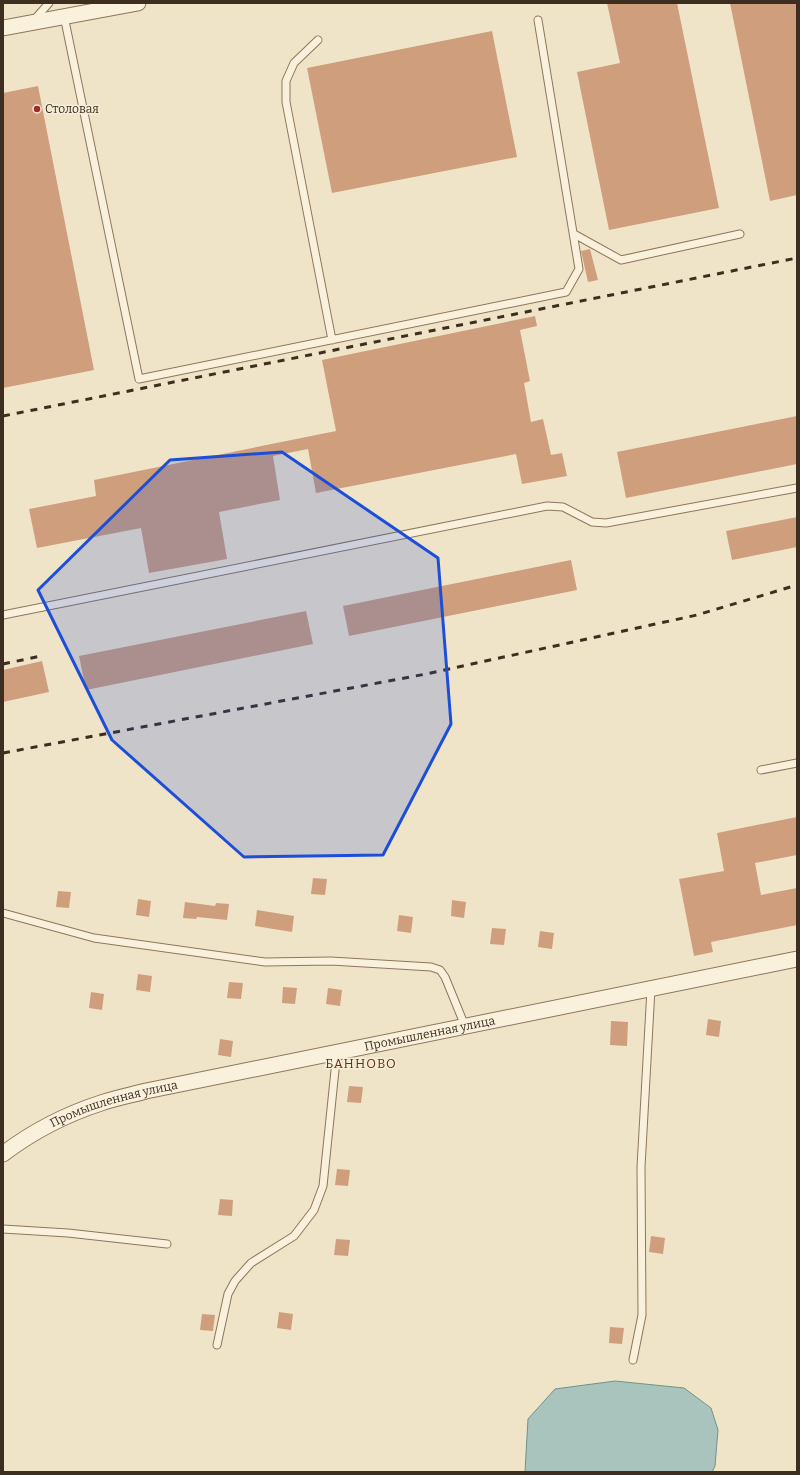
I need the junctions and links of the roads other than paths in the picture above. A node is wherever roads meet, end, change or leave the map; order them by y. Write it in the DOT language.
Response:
graph roads {
  1 [pos="49,3"];
  2 [pos="138,3"];
  3 [pos="64,16"];
  4 [pos="538,20"];
  5 [pos="32,22"];
  6 [pos="3,28"];
  7 [pos="318,40"];
  8 [pos="574,234"];
  9 [pos="740,234"];
  10 [pos="332,340"];
  11 [pos="797,488"];
  12 [pos="3,614"];
  13 [pos="797,763"];
  14 [pos="761,770"];
  15 [pos="3,913"];
  16 [pos="797,959"];
  17 [pos="650,989"];
  18 [pos="465,1026"];
  19 [pos="337,1051"];
  20 [pos="3,1154"];
  21 [pos="3,1229"];
  22 [pos="167,1244"];
  23 [pos="217,1345"];
  24 [pos="633,1360"];
  1 -- 5 [label="lane"];
  2 -- 3 [label="street"];
  3 -- 5 [label="street"];
  3 -- 10 [label="lane"];
  4 -- 8 [label="lane"];
  5 -- 6 [label="street"];
  7 -- 10 [label="lane"];
  8 -- 9 [label="lane"];
  8 -- 10 [label="lane"];
  11 -- 12 [label="lane"];
  13 -- 14 [label="lane"];
  15 -- 18 [label="lane"];
  16 -- 17 [label="street, Промышленная улица"];
  17 -- 18 [label="street, Промышленная улица"];
  17 -- 24 [label="lane"];
  18 -- 19 [label="street, Промышленная улица"];
  19 -- 20 [label="street, Промышленная улица"];
  19 -- 23 [label="lane"];
  21 -- 22 [label="lane"];
}
